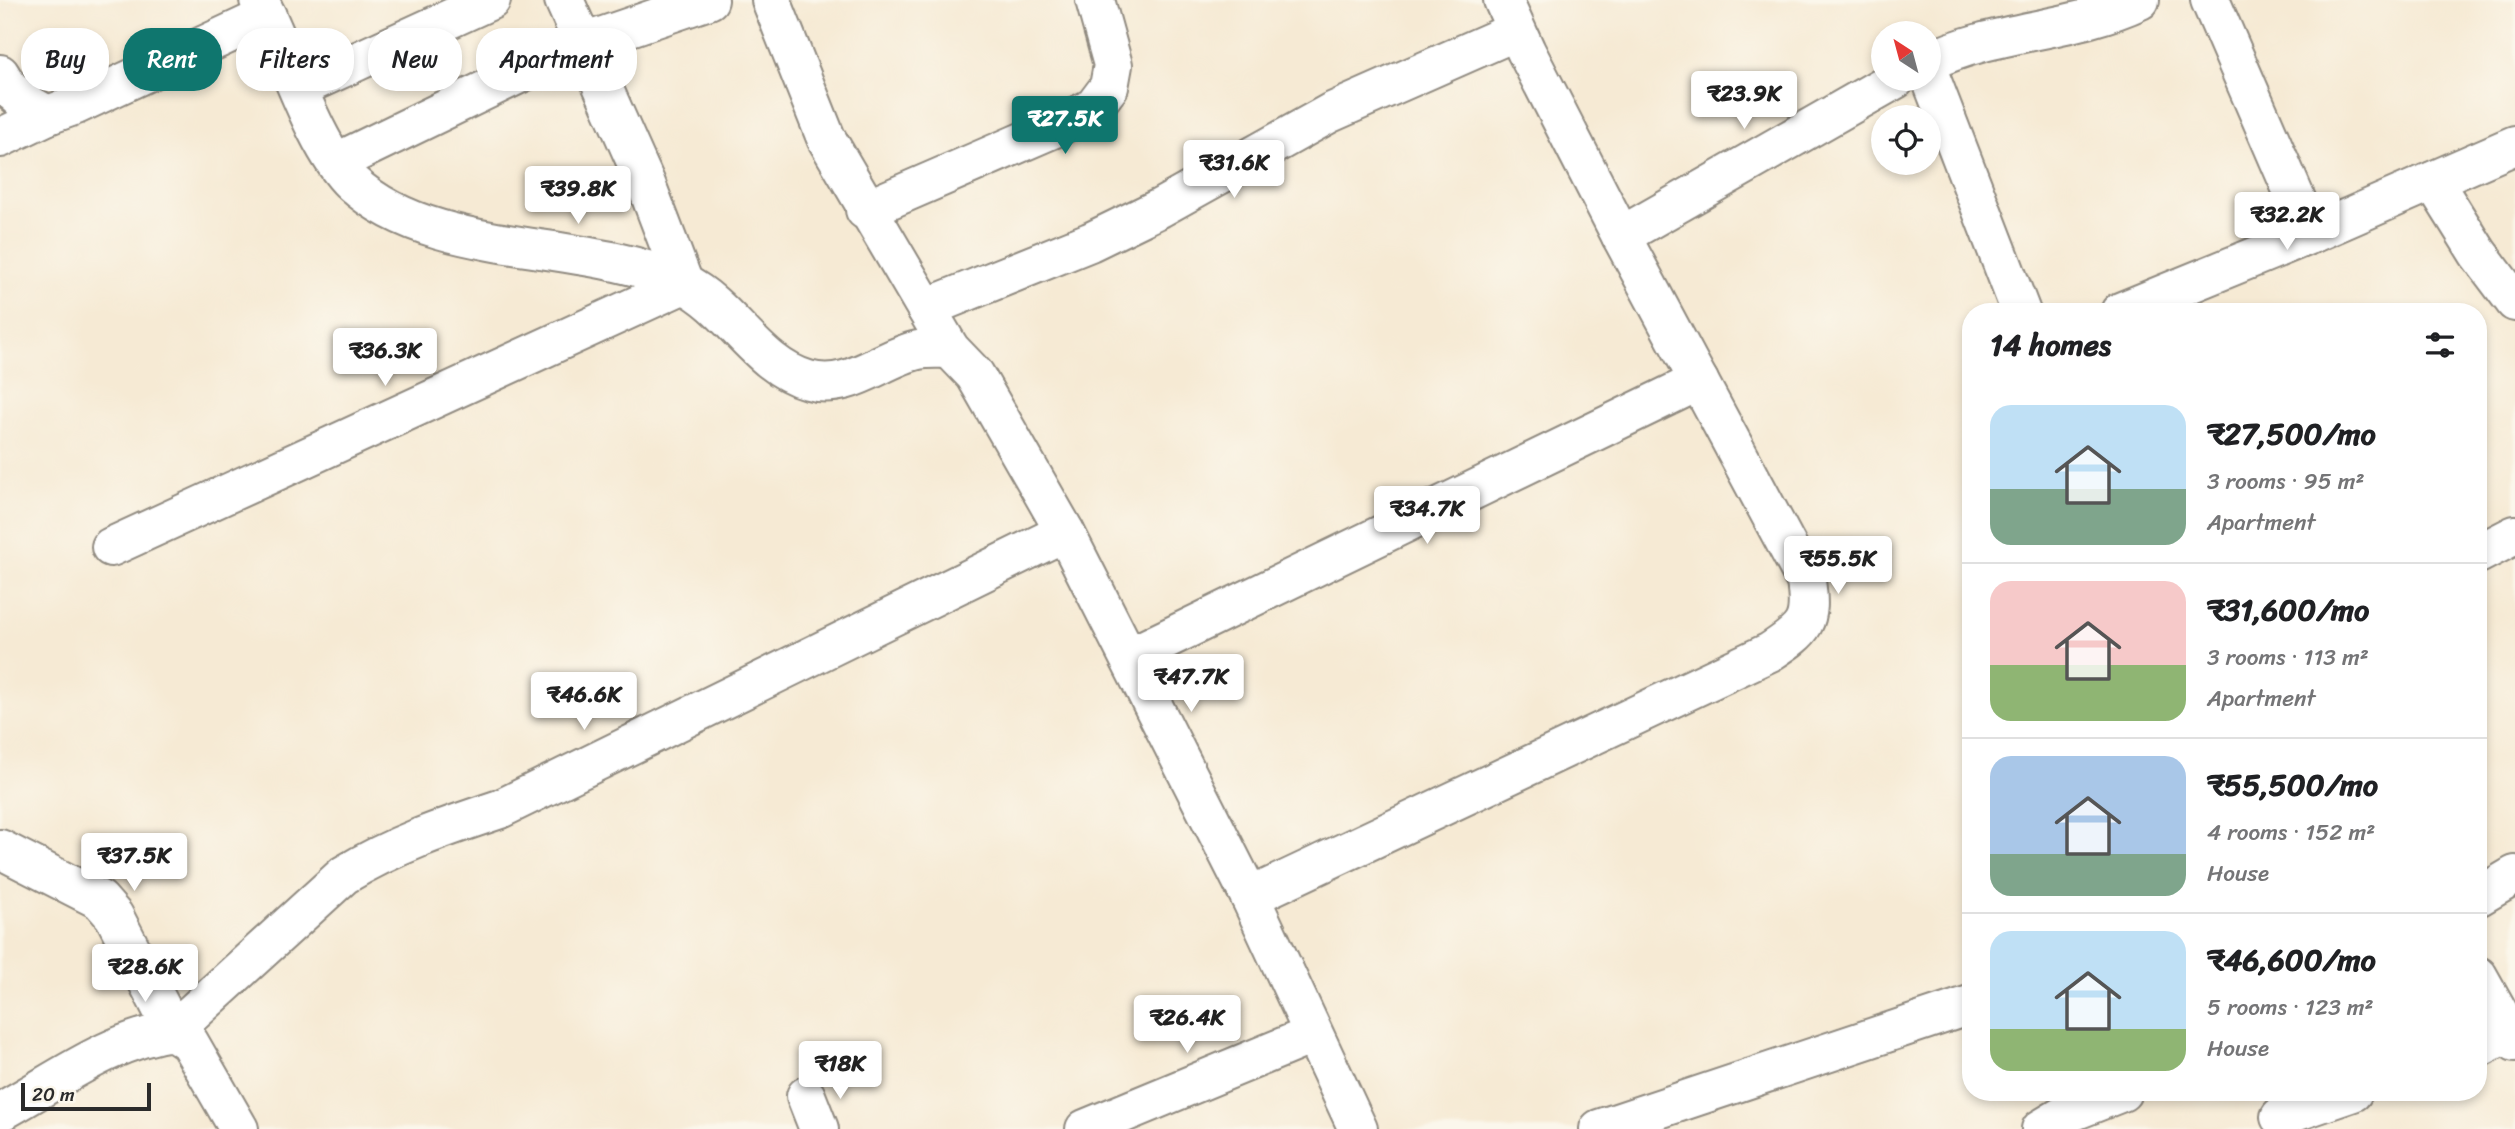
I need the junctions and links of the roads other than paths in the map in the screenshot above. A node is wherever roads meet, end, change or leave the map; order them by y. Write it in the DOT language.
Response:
graph roads {
  1 [pos="491,0"];
  2 [pos="564,0"];
  3 [pos="709,0"];
  4 [pos="773,0"];
  5 [pos="1095,0"];
  6 [pos="2140,0"];
  7 [pos="2210,0"];
  8 [pos="263,8"];
  9 [pos="1510,15"];
  10 [pos="272,28"];
  11 [pos="576,28"];
  12 [pos="627,28"];
  13 [pos="1941,56"];
  14 [pos="354,63"];
  15 [pos="0,74"];
  16 [pos="300,91"];
  17 [pos="484,91"];
  18 [pos="604,91"];
  19 [pos="1875,91"];
  20 [pos="1936,91"];
  21 [pos="48,115"];
  22 [pos="0,138"];
  23 [pos="2515,145"];
  24 [pos="337,162"];
  25 [pos="2433,181"];
  26 [pos="866,210"];
  27 [pos="2311,234"];
  28 [pos="1621,236"];
  29 [pos="684,284"];
  30 [pos="2515,302"];
  31 [pos="2018,303"];
  32 [pos="2142,303"];
  33 [pos="926,308"];
  34 [pos="950,349"];
  35 [pos="1699,381"];
  36 [pos="1065,532"];
  37 [pos="2515,535"];
  38 [pos="111,547"];
  39 [pos="2487,549"];
  40 [pos="1129,657"];
  41 [pos="0,849"];
  42 [pos="2515,875"];
  43 [pos="2487,892"];
  44 [pos="1250,897"];
  45 [pos="2487,997"];
  46 [pos="1962,1008"];
  47 [pos="173,1031"];
  48 [pos="1312,1035"];
  49 [pos="2504,1038"];
  50 [pos="2099,1101"];
  51 [pos="2320,1101"];
  52 [pos="0,1112"];
  53 [pos="2279,1112"];
  54 [pos="239,1129"];
  55 [pos="1085,1129"];
  56 [pos="1358,1129"];
  57 [pos="1600,1129"];
  58 [pos="2041,1129"];
  1 -- 14 [label="street"];
  2 -- 11 [label="street"];
  3 -- 12 [label="street"];
  4 -- 26 [label="street"];
  5 -- 26 [label="street"];
  6 -- 13 [label="street"];
  7 -- 27 [label="street"];
  8 -- 10 [label="street"];
  8 -- 21 [label="street"];
  9 -- 28 [label="street"];
  9 -- 33 [label="street"];
  15 -- 21 [label="street"];
  16 -- 24 [label="street"];
  17 -- 24 [label="street"];
  18 -- 29 [label="street"];
  19 -- 28 [label="street"];
  20 -- 31 [label="street"];
  21 -- 22 [label="street"];
  23 -- 25 [label="street"];
  24 -- 29 [label="street"];
  25 -- 27 [label="street"];
  25 -- 30 [label="street"];
  26 -- 33 [label="street"];
  27 -- 32 [label="street"];
  28 -- 35 [label="street"];
  29 -- 34 [label="street"];
  29 -- 38 [label="street"];
  33 -- 34 [label="street"];
  34 -- 36 [label="street"];
  35 -- 40 [label="street"];
  35 -- 44 [label="street"];
  36 -- 40 [label="street"];
  36 -- 47 [label="street"];
  37 -- 39 [label="street"];
  40 -- 44 [label="street"];
  41 -- 47 [label="street"];
  42 -- 43 [label="street"];
  44 -- 48 [label="street"];
  45 -- 49 [label="street"];
  46 -- 57 [label="street"];
  47 -- 52 [label="street"];
  47 -- 54 [label="street"];
  48 -- 55 [label="street"];
  48 -- 56 [label="street"];
  50 -- 58 [label="street"];
  51 -- 53 [label="street"];
}
